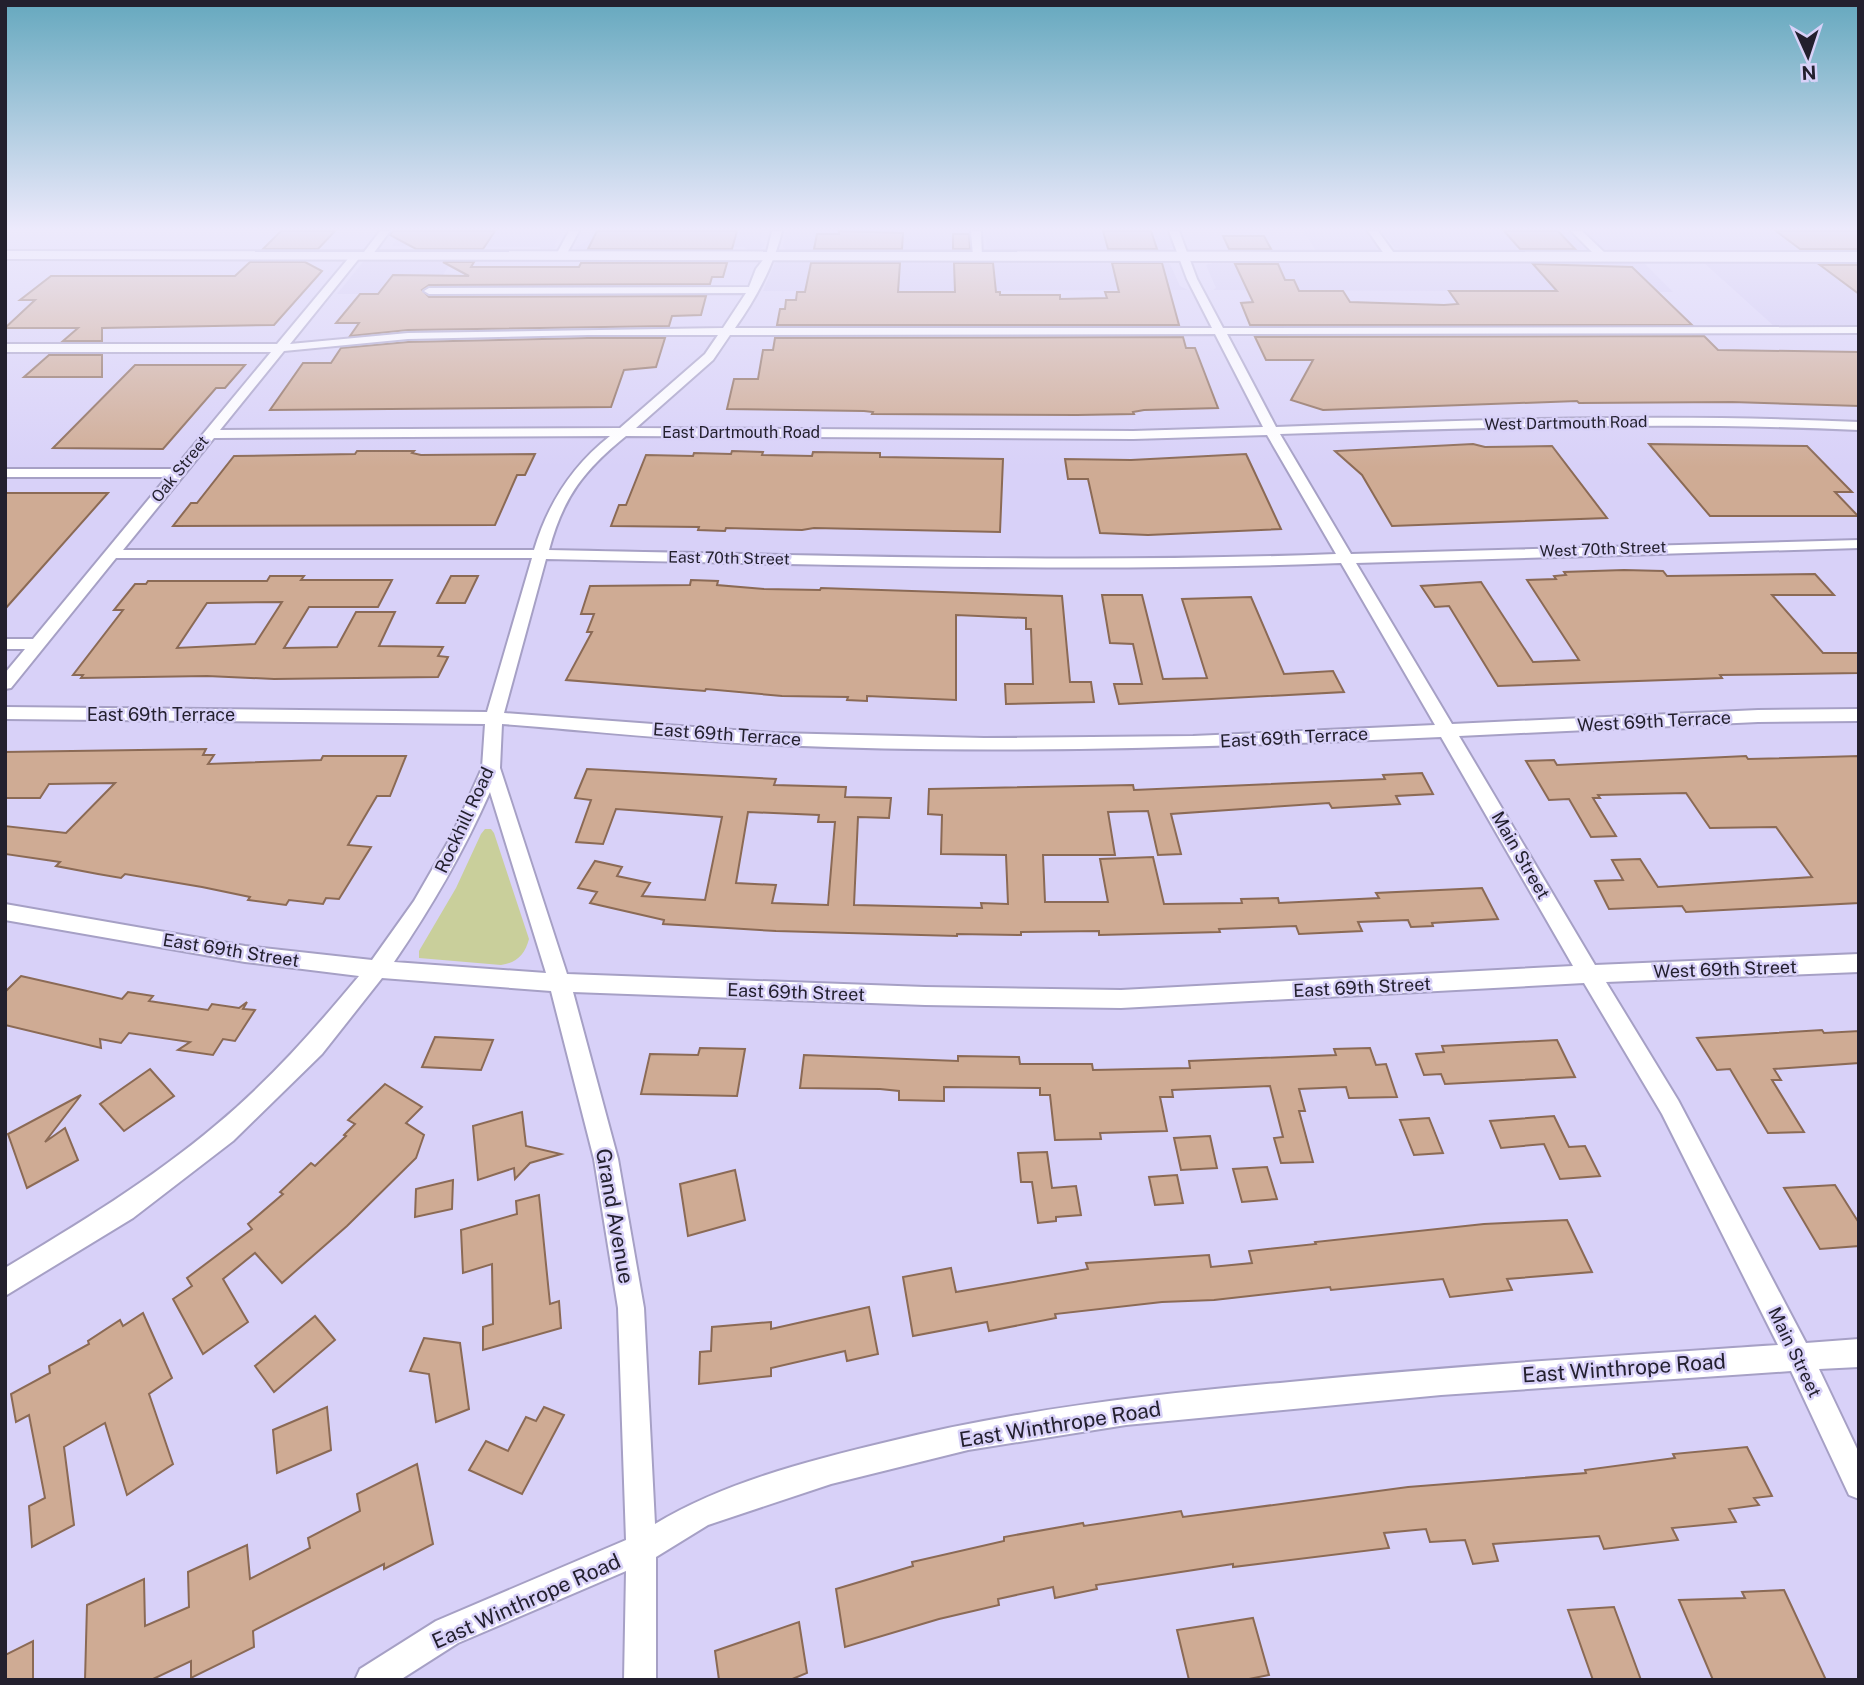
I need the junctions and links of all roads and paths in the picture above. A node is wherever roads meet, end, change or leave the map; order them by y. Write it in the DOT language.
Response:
graph roads {
  1 [pos="314,310"];
  2 [pos="744,310"];
  3 [pos="1208,310"];
  4 [pos="1859,330"];
  5 [pos="1218,332"];
  6 [pos="727,333"];
  7 [pos="5,348"];
  8 [pos="281,348"];
  9 [pos="1859,426"];
  10 [pos="625,432"];
  11 [pos="1273,433"];
  12 [pos="208,434"];
  13 [pos="5,473"];
  14 [pos="177,473"];
  15 [pos="1859,544"];
  16 [pos="110,554"];
  17 [pos="540,554"];
  18 [pos="1347,558"];
  19 [pos="5,644"];
  20 [pos="38,644"];
  21 [pos="5,684"];
  22 [pos="5,713"];
  23 [pos="1859,715"];
  24 [pos="494,718"];
  25 [pos="1449,730"];
  26 [pos="491,768"];
  27 [pos="5,912"];
  28 [pos="1859,963"];
  29 [pos="377,969"];
  30 [pos="1591,974"];
  31 [pos="561,984"];
  32 [pos="5,1283"];
  33 [pos="1859,1353"];
  34 [pos="1798,1356"];
  35 [pos="1859,1485"];
  36 [pos="641,1549"];
  37 [pos="372,1680"];
  38 [pos="640,1680"];
  1 -- 8 [label="street, Oak Street"];
  2 -- 6 [label="street, Rockhill Road"];
  3 -- 5 [label="street, Main Street"];
  4 -- 5 [label="street"];
  5 -- 6 [label="street"];
  5 -- 11 [label="street, Main Street"];
  6 -- 8 [label="street"];
  6 -- 10 [label="street, Rockhill Road"];
  7 -- 8 [label="street"];
  8 -- 12 [label="street, Oak Street"];
  9 -- 11 [label="street, West Dartmouth Road"];
  10 -- 11 [label="street, East Dartmouth Road"];
  10 -- 12 [label="street, East Dartmouth Road"];
  10 -- 17 [label="street, Rockhill Road"];
  11 -- 18 [label="street, Main Street"];
  12 -- 14 [label="street, Oak Street"];
  13 -- 14 [label="street"];
  14 -- 16 [label="street, Oak Street"];
  15 -- 18 [label="street, West 70th Street"];
  16 -- 17 [label="street, East 70th Street"];
  16 -- 20 [label="street, Oak Street"];
  17 -- 18 [label="street, East 70th Street"];
  17 -- 24 [label="street, Rockhill Road"];
  18 -- 25 [label="street, Main Street"];
  19 -- 20 [label="street"];
  20 -- 21 [label="street, Oak Street"];
  22 -- 24 [label="street, East 69th Terrace"];
  23 -- 25 [label="street, West 69th Terrace"];
  24 -- 25 [label="street, East 69th Terrace"];
  24 -- 26 [label="street, Rockhill Road"];
  25 -- 30 [label="street, Main Street"];
  26 -- 29 [label="street, Rockhill Road"];
  26 -- 31 [label="street, Grand Avenue"];
  27 -- 29 [label="street, East 69th Street"];
  28 -- 30 [label="street, West 69th Street"];
  29 -- 31 [label="street, East 69th Street"];
  29 -- 32 [label="street, Rockhill Road"];
  30 -- 31 [label="street, East 69th Street"];
  30 -- 34 [label="street, Main Street"];
  31 -- 36 [label="street, Grand Avenue"];
  33 -- 34 [label="street, East Winthrope Road"];
  34 -- 35 [label="street, Main Street"];
  34 -- 36 [label="street, East Winthrope Road"];
  36 -- 37 [label="street, East Winthrope Road"];
  36 -- 38 [label="street, Grand Avenue"];
}
